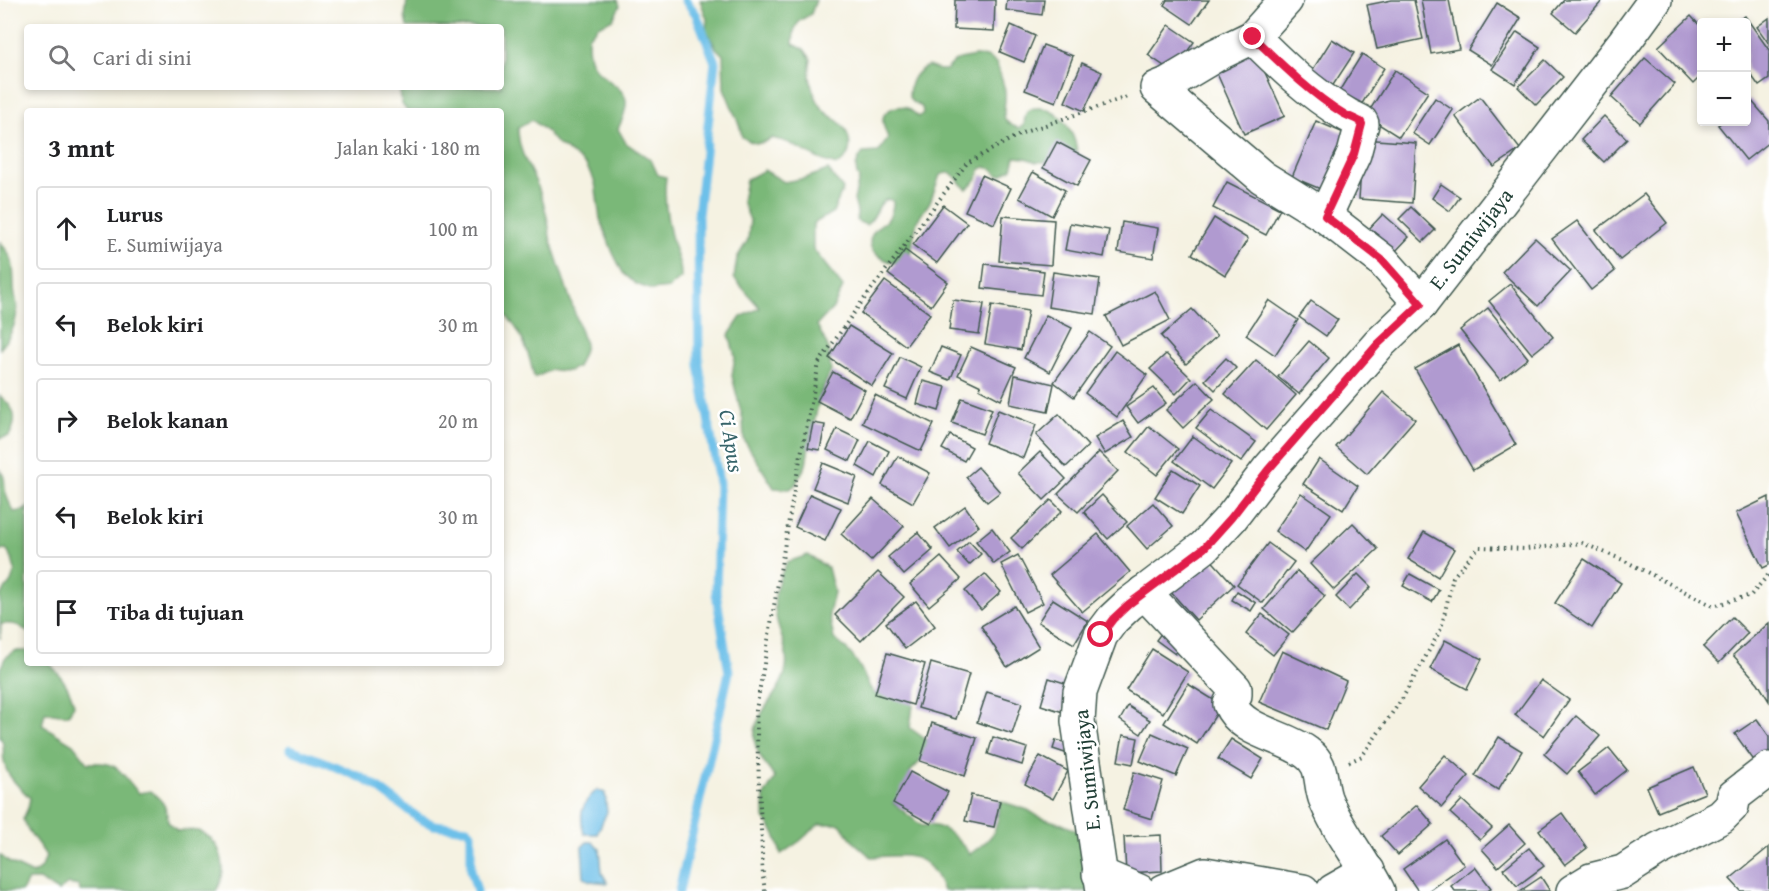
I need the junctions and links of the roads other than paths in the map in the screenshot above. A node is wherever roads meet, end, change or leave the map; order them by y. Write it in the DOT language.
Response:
graph roads {
  1 [pos="1286,0"];
  2 [pos="1655,0"];
  3 [pos="1253,37"];
  4 [pos="1325,216"];
  5 [pos="1421,304"];
  6 [pos="1144,592"];
  7 [pos="1769,769"];
  8 [pos="1373,881"];
  9 [pos="1101,882"];
  10 [pos="1139,891"];
  11 [pos="1164,891"];
  12 [pos="1303,891"];
  13 [pos="1333,891"];
  14 [pos="1573,891"];
  1 -- 3 [label="street"];
  2 -- 5 [label="street, E. Sumiwijaya"];
  3 -- 4 [label="street"];
  3 -- 4 [label="street"];
  4 -- 5 [label="street"];
  5 -- 6 [label="street, E. Sumiwijaya"];
  6 -- 8 [label="street"];
  6 -- 9 [label="street, E. Sumiwijaya"];
  7 -- 14 [label="street"];
  8 -- 13 [label="street"];
  9 -- 10 [label="street"];
  11 -- 12 [label="street"];
}
